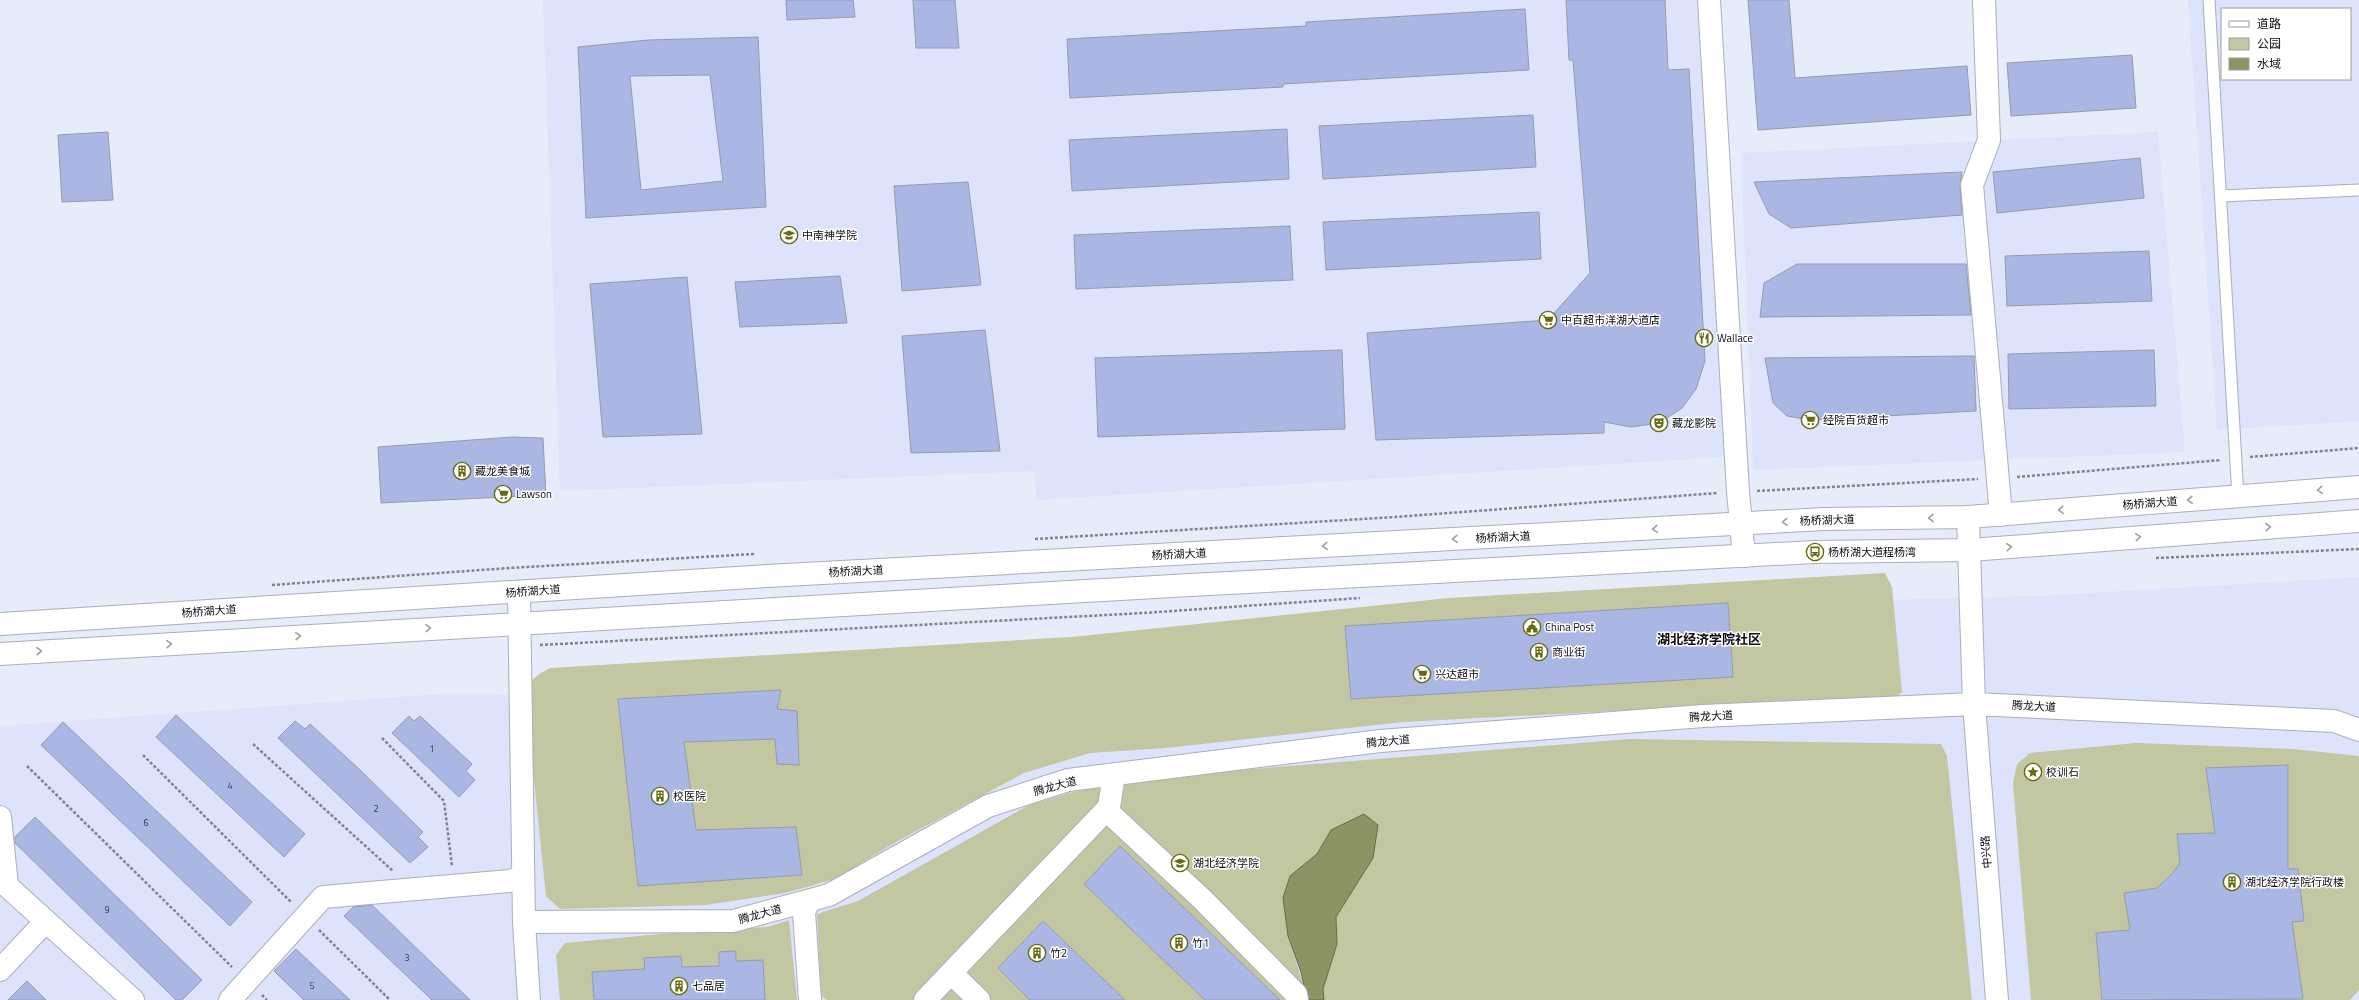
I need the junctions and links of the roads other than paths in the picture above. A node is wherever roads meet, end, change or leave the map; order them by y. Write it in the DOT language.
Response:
graph roads {
  1 [pos="1709,0"];
  2 [pos="1984,0"];
  3 [pos="2209,0"];
  4 [pos="2359,190"];
  5 [pos="2221,196"];
  6 [pos="2359,487"];
  7 [pos="2238,497"];
  8 [pos="2002,515"];
  9 [pos="1968,517"];
  10 [pos="2359,521"];
  11 [pos="1741,524"];
  12 [pos="1970,550"];
  13 [pos="1744,556"];
  14 [pos="519,592"];
  15 [pos="518,623"];
  16 [pos="0,624"];
  17 [pos="0,654"];
  18 [pos="1974,704"];
  19 [pos="2359,730"];
  20 [pos="1114,775"];
  21 [pos="1106,810"];
  22 [pos="0,817"];
  23 [pos="523,876"];
  24 [pos="809,901"];
  25 [pos="45,922"];
  26 [pos="524,922"];
  27 [pos="0,970"];
  28 [pos="951,973"];
  29 [pos="133,1000"];
  30 [pos="230,1000"];
  31 [pos="529,1000"];
  32 [pos="810,1000"];
  33 [pos="925,1000"];
  34 [pos="979,1000"];
  35 [pos="1297,1000"];
  36 [pos="1997,1000"];
  1 -- 11 [label="street"];
  2 -- 8 [label="street"];
  3 -- 5 [label="lane"];
  4 -- 5 [label="lane"];
  5 -- 7 [label="lane"];
  6 -- 7 [label="street, 杨桥湖大道, one-way"];
  7 -- 8 [label="street, 杨桥湖大道, one-way"];
  8 -- 9 [label="street, 杨桥湖大道"];
  9 -- 11 [label="street, 杨桥湖大道, one-way"];
  9 -- 12 [label="street, 中兴路"];
  12 -- 10 [label="street, one-way"];
  11 -- 13 [label="street"];
  11 -- 14 [label="street, 杨桥湖大道, one-way"];
  12 -- 13 [label="street"];
  12 -- 18 [label="street, 中兴路"];
  13 -- 15 [label="street"];
  14 -- 15 [label="street"];
  14 -- 16 [label="street, 杨桥湖大道"];
  17 -- 15 [label="street, one-way"];
  15 -- 23 [label="street"];
  18 -- 19 [label="street, 腾龙大道"];
  18 -- 20 [label="street, 腾龙大道"];
  18 -- 36 [label="street, 中兴路"];
  20 -- 21 [label="street"];
  20 -- 24 [label="street, 腾龙大道"];
  21 -- 28 [label="street"];
  21 -- 35 [label="street"];
  22 -- 25 [label="street"];
  23 -- 26 [label="street"];
  23 -- 30 [label="street"];
  24 -- 26 [label="street, 腾龙大道"];
  24 -- 32 [label="street"];
  25 -- 27 [label="street"];
  25 -- 29 [label="street"];
  26 -- 31 [label="street"];
  28 -- 33 [label="street"];
  28 -- 34 [label="street"];
}
